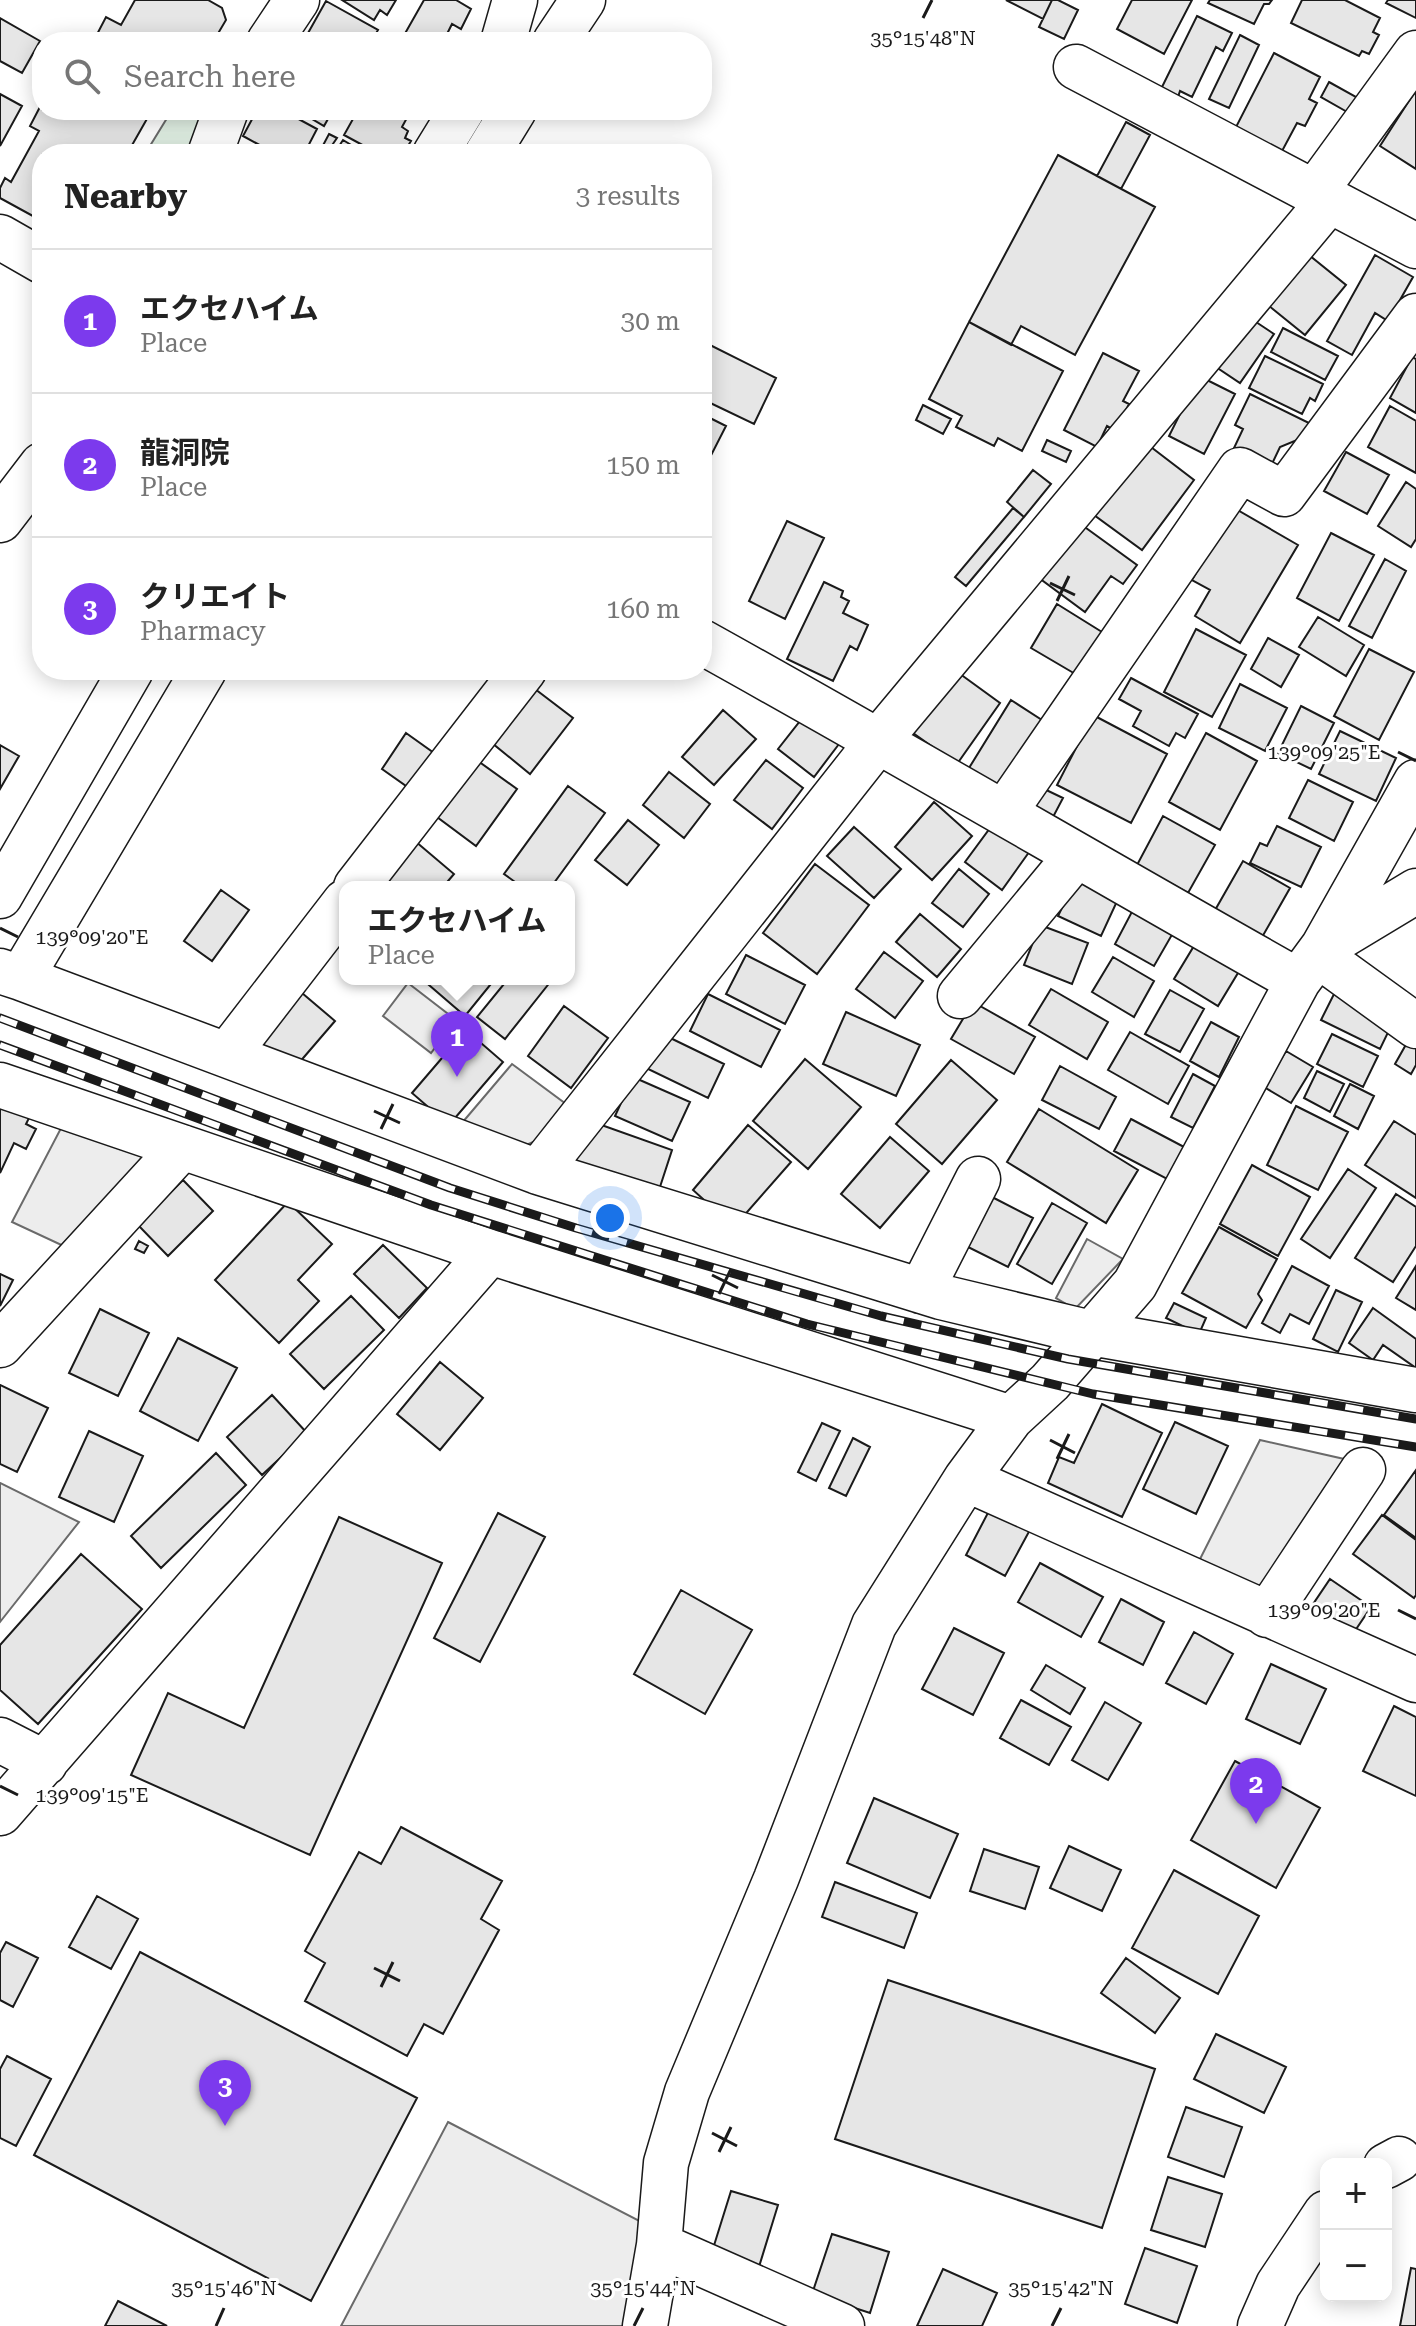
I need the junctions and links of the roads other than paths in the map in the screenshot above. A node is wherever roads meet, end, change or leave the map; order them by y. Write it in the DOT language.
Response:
graph roads {
  1 [pos="297,0"];
  2 [pos="515,0"];
  3 [pos="583,0"];
  4 [pos="276,32"];
  5 [pos="506,32"];
  6 [pos="562,32"];
  7 [pos="1416,53"];
  8 [pos="1076,67"];
  9 [pos="222,120"];
  10 [pos="456,120"];
  11 [pos="508,120"];
  12 [pos="214,144"];
  13 [pos="441,144"];
  14 [pos="493,144"];
  15 [pos="1321,197"];
  16 [pos="0,237"];
  17 [pos="1416,246"];
  18 [pos="32,255"];
  19 [pos="1416,316"];
  20 [pos="32,478"];
  21 [pos="0,520"];
  22 [pos="712,648"];
  23 [pos="118,680"];
  24 [pos="123,680"];
  25 [pos="178,680"];
  26 [pos="198,680"];
  27 [pos="516,680"];
  28 [pos="879,740"];
  29 [pos="1416,782"];
  30 [pos="1004,813"];
  31 [pos="1076,856"];
  32 [pos="0,867"];
  33 [pos="361,881"];
  34 [pos="1416,891"];
  35 [pos="0,896"];
  36 [pos="339,910"];
  37 [pos="1313,961"];
  38 [pos="16,964"];
  39 [pos="960,996"];
  40 [pos="1416,1026"];
  41 [pos="227,1055"];
  42 [pos="0,1085"];
  43 [pos="182,1147"];
  44 [pos="538,1172"];
  45 [pos="978,1179"];
  46 [pos="490,1252"];
  47 [pos="921,1291"];
  48 [pos="1091,1333"];
  49 [pos="0,1345"];
  50 [pos="1416,1390"];
  51 [pos="1011,1418"];
  52 [pos="1363,1470"];
  53 [pos="966,1479"];
  54 [pos="1267,1615"];
  55 [pos="1416,1680"];
  56 [pos="0,1740"];
  57 [pos="45,1763"];
  58 [pos="0,1813"];
  59 [pos="1320,2222"];
  60 [pos="659,2245"];
  61 [pos="645,2326"];
  62 [pos="842,2326"];
  63 [pos="1260,2326"];
  1 -- 4 [label="street"];
  2 -- 5 [label="street"];
  3 -- 6 [label="street"];
  7 -- 15 [label="street"];
  8 -- 15 [label="street"];
  9 -- 12 [label="street"];
  10 -- 13 [label="street"];
  11 -- 14 [label="street"];
  15 -- 17 [label="street"];
  15 -- 28 [label="street"];
  16 -- 18 [label="street"];
  19 -- 30 [label="street"];
  20 -- 21 [label="street"];
  22 -- 28 [label="street"];
  23 -- 32 [label="street"];
  24 -- 35 [label="street"];
  25 -- 38 [label="street"];
  26 -- 38 [label="street"];
  27 -- 33 [label="street"];
  28 -- 30 [label="street"];
  28 -- 44 [label="street"];
  29 -- 37 [label="street"];
  30 -- 31 [label="street"];
  31 -- 37 [label="street"];
  31 -- 39 [label="street"];
  34 -- 37 [label="street"];
  36 -- 41 [label="street"];
  37 -- 40 [label="street"];
  37 -- 48 [label="street"];
  38 -- 41 [label="street"];
  41 -- 44 [label="street"];
  42 -- 43 [label="street"];
  43 -- 46 [label="street"];
  43 -- 49 [label="street"];
  44 -- 47 [label="street"];
  45 -- 47 [label="street"];
  46 -- 51 [label="street"];
  46 -- 57 [label="street"];
  47 -- 48 [label="street"];
  48 -- 50 [label="street"];
  48 -- 51 [label="street"];
  51 -- 53 [label="street"];
  52 -- 54 [label="street"];
  53 -- 54 [label="street"];
  53 -- 60 [label="street"];
  54 -- 55 [label="street"];
  56 -- 57 [label="street"];
  57 -- 58 [label="street"];
  59 -- 63 [label="street"];
  60 -- 61 [label="street"];
  60 -- 62 [label="street"];
}
